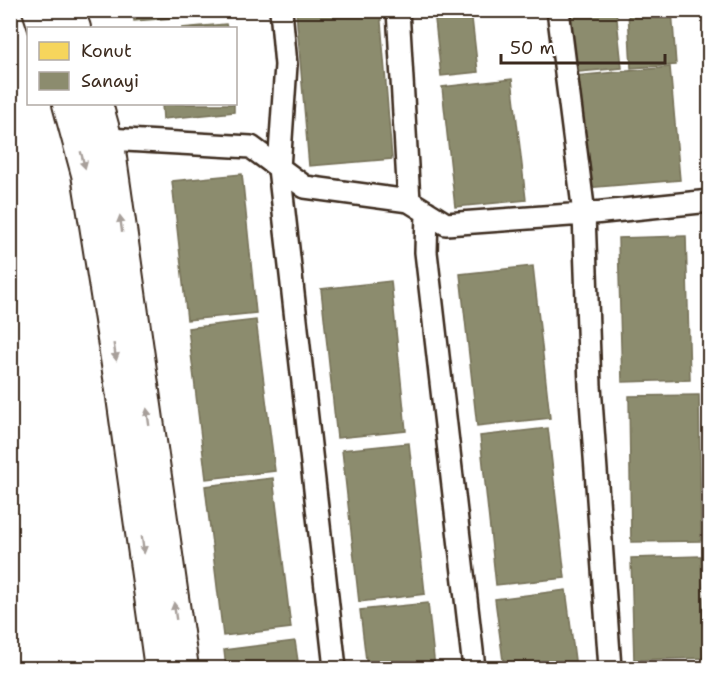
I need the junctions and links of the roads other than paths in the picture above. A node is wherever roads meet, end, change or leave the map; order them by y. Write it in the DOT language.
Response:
graph roads {
  1 [pos="38,10"];
  2 [pos="68,10"];
  3 [pos="281,10"];
  4 [pos="398,10"];
  5 [pos="558,10"];
  6 [pos="44,27"];
  7 [pos="75,27"];
  8 [pos="68,105"];
  9 [pos="96,105"];
  10 [pos="106,139"];
  11 [pos="279,168"];
  12 [pos="409,201"];
  13 [pos="710,201"];
  14 [pos="427,212"];
  15 [pos="584,214"];
  16 [pos="160,669"];
  17 [pos="183,669"];
  18 [pos="334,669"];
  19 [pos="474,669"];
  20 [pos="609,669"];
  1 -- 6 [label="main road"];
  2 -- 7 [label="main road"];
  3 -- 11 [label="street"];
  4 -- 12 [label="street"];
  5 -- 15 [label="street"];
  8 -- 16 [label="main road, one-way"];
  9 -- 10 [label="main road"];
  10 -- 11 [label="street"];
  17 -- 10 [label="main road, one-way"];
  11 -- 12 [label="street"];
  11 -- 18 [label="street"];
  12 -- 14 [label="street"];
  13 -- 15 [label="street"];
  14 -- 15 [label="street"];
  14 -- 19 [label="street"];
  15 -- 20 [label="street"];
}
